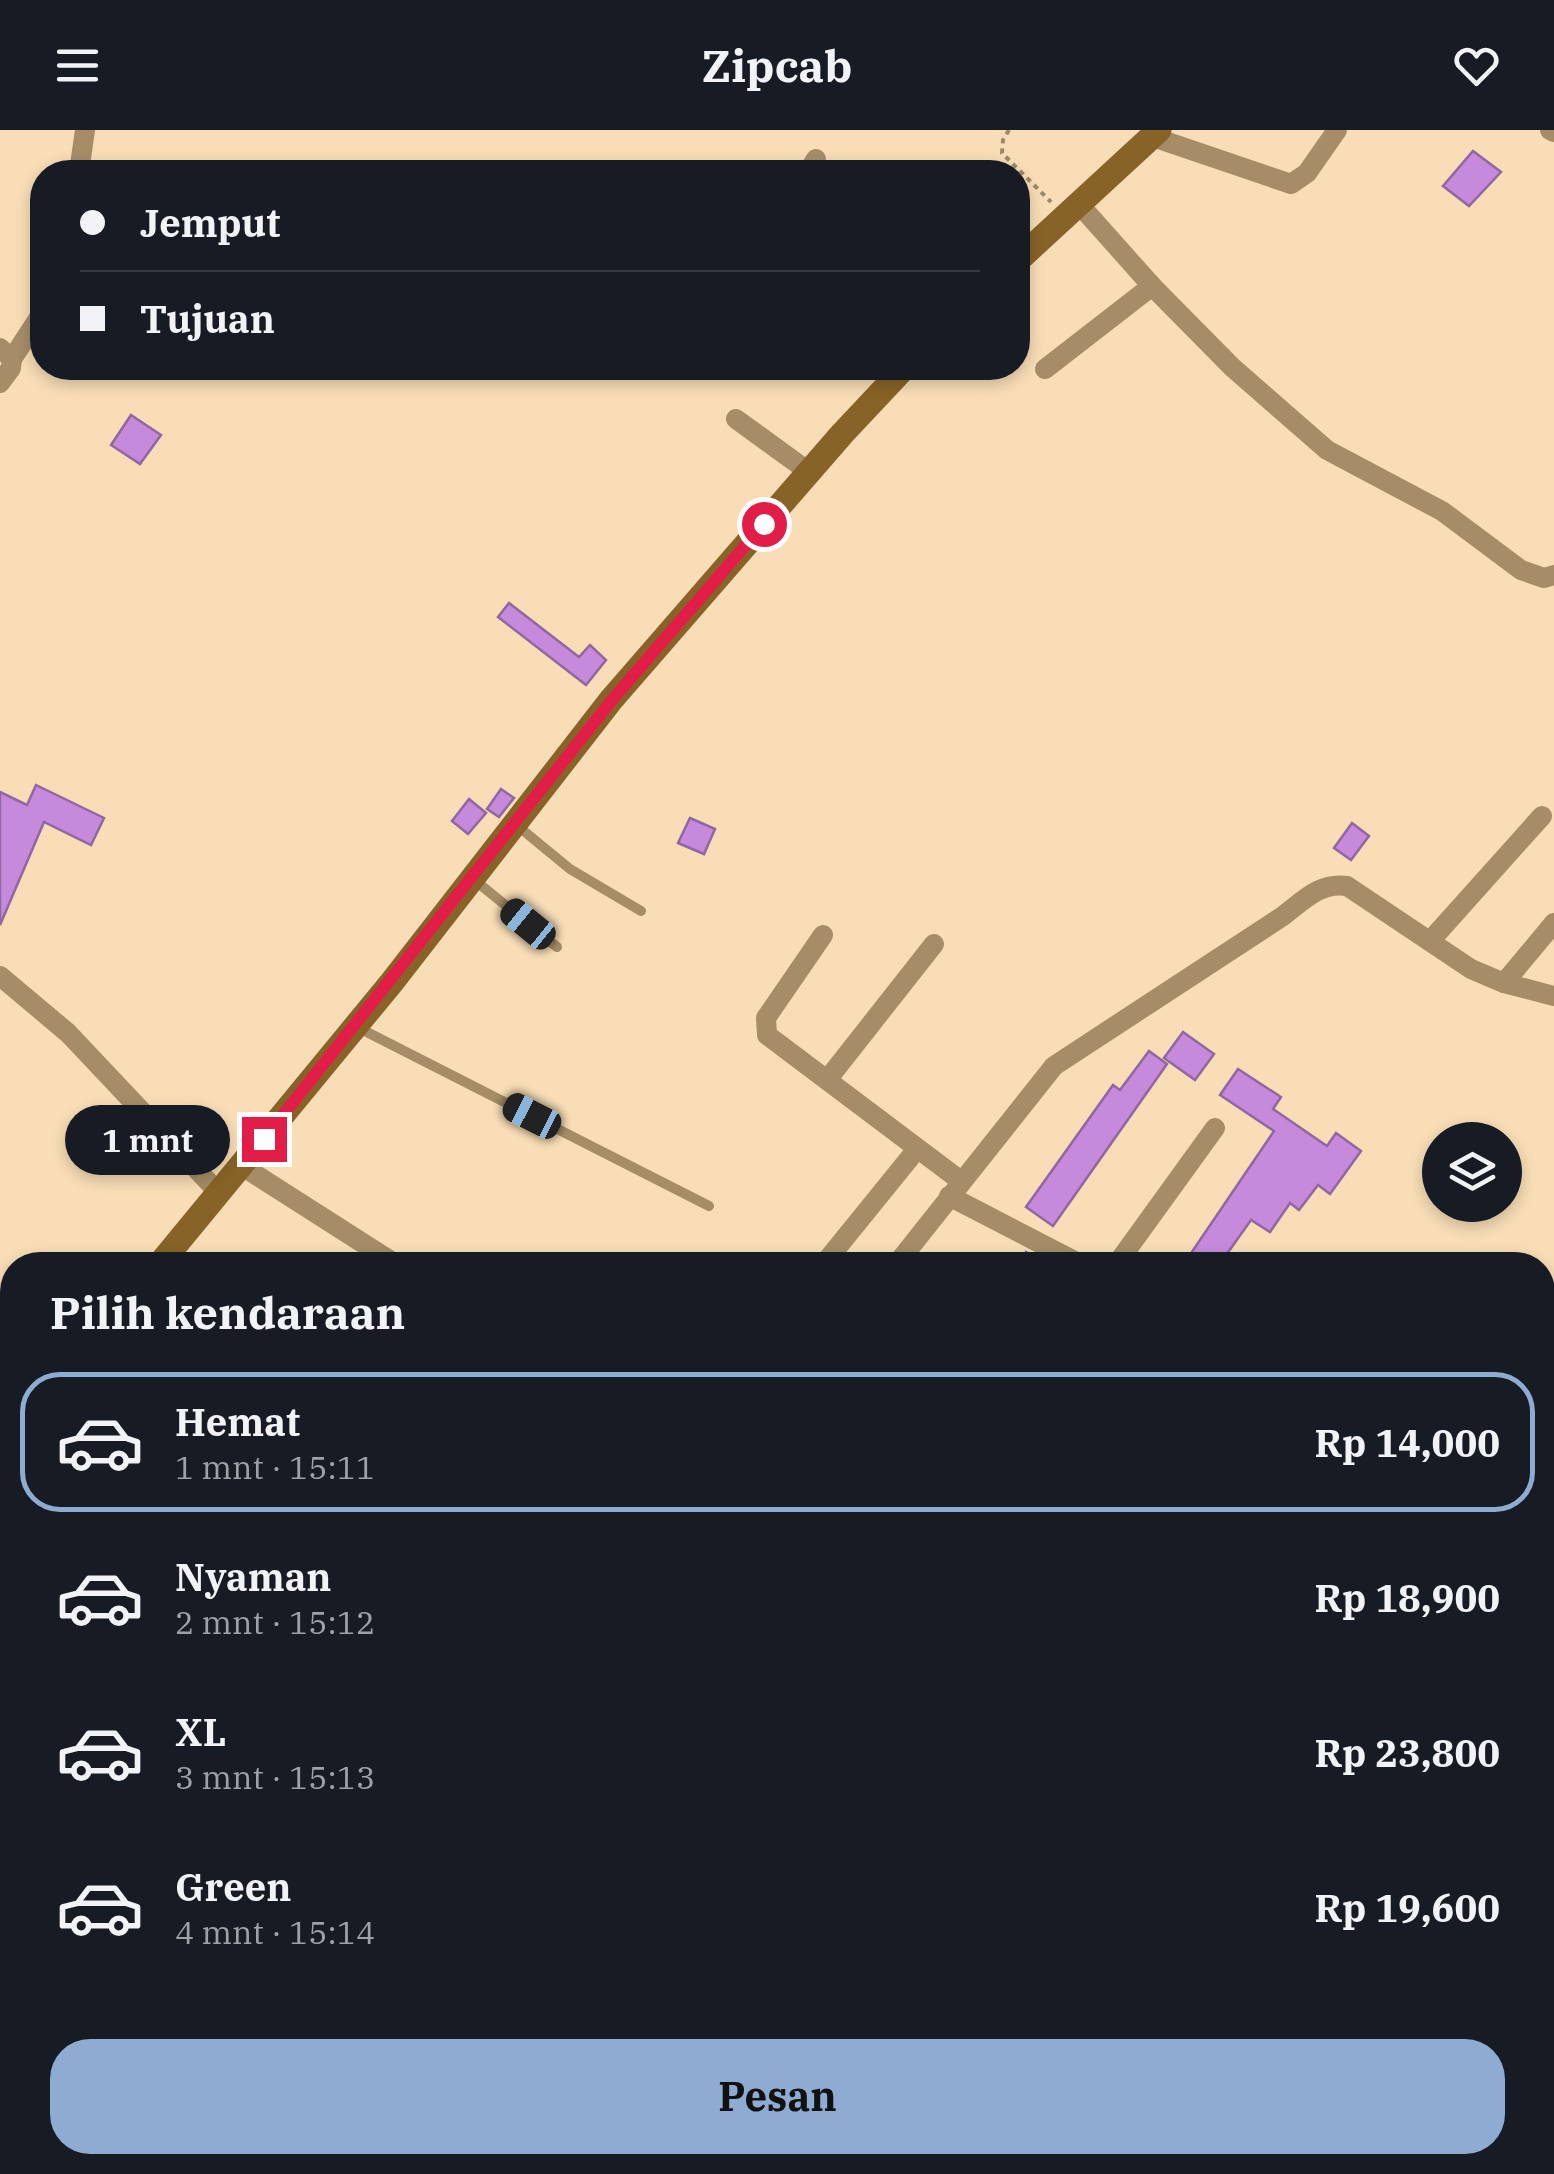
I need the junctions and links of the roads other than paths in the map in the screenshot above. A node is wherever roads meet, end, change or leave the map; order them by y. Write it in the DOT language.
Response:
graph roads {
  1 [pos="85,130"];
  2 [pos="1336,130"];
  3 [pos="1154,133"];
  4 [pos="81,160"];
  5 [pos="1072,209"];
  6 [pos="1030,249"];
  7 [pos="1152,286"];
  8 [pos="30,327"];
  9 [pos="6,354"];
  10 [pos="1045,370"];
  11 [pos="893,380"];
  12 [pos="0,384"];
  13 [pos="736,419"];
  14 [pos="809,472"];
  15 [pos="1554,575"];
  16 [pos="1542,816"];
  17 [pos="514,823"];
  18 [pos="472,878"];
  19 [pos="641,911"];
  20 [pos="1554,923"];
  21 [pos="823,935"];
  22 [pos="1431,940"];
  23 [pos="934,944"];
  24 [pos="557,948"];
  25 [pos="0,976"];
  26 [pos="1504,983"];
  27 [pos="1554,996"];
  28 [pos="354,1026"];
  29 [pos="827,1080"];
  30 [pos="1215,1128"];
  31 [pos="918,1149"];
  32 [pos="242,1166"];
  33 [pos="955,1188"];
  34 [pos="219,1193"];
  35 [pos="709,1206"];
  36 [pos="170,1252"];
  37 [pos="377,1252"];
  38 [pos="834,1252"];
  39 [pos="906,1252"];
  40 [pos="1061,1252"];
  41 [pos="1125,1252"];
  1 -- 4 [label="street"];
  2 -- 3 [label="street"];
  3 -- 5 [label="main road"];
  5 -- 6 [label="main road"];
  5 -- 7 [label="street"];
  7 -- 10 [label="street"];
  7 -- 15 [label="street"];
  8 -- 9 [label="street"];
  9 -- 12 [label="street"];
  11 -- 14 [label="main road"];
  13 -- 14 [label="street"];
  14 -- 17 [label="main road"];
  16 -- 22 [label="street"];
  17 -- 18 [label="main road"];
  17 -- 19 [label="lane"];
  18 -- 24 [label="lane"];
  18 -- 28 [label="main road"];
  20 -- 26 [label="street"];
  21 -- 29 [label="street"];
  22 -- 26 [label="street"];
  22 -- 33 [label="street"];
  23 -- 29 [label="street"];
  25 -- 34 [label="street"];
  26 -- 27 [label="street"];
  28 -- 32 [label="main road"];
  28 -- 35 [label="lane"];
  29 -- 31 [label="street"];
  30 -- 41 [label="street"];
  31 -- 33 [label="street"];
  31 -- 38 [label="street"];
  32 -- 34 [label="main road"];
  32 -- 37 [label="street"];
  33 -- 39 [label="street"];
  33 -- 40 [label="street"];
  34 -- 36 [label="main road"];
}
